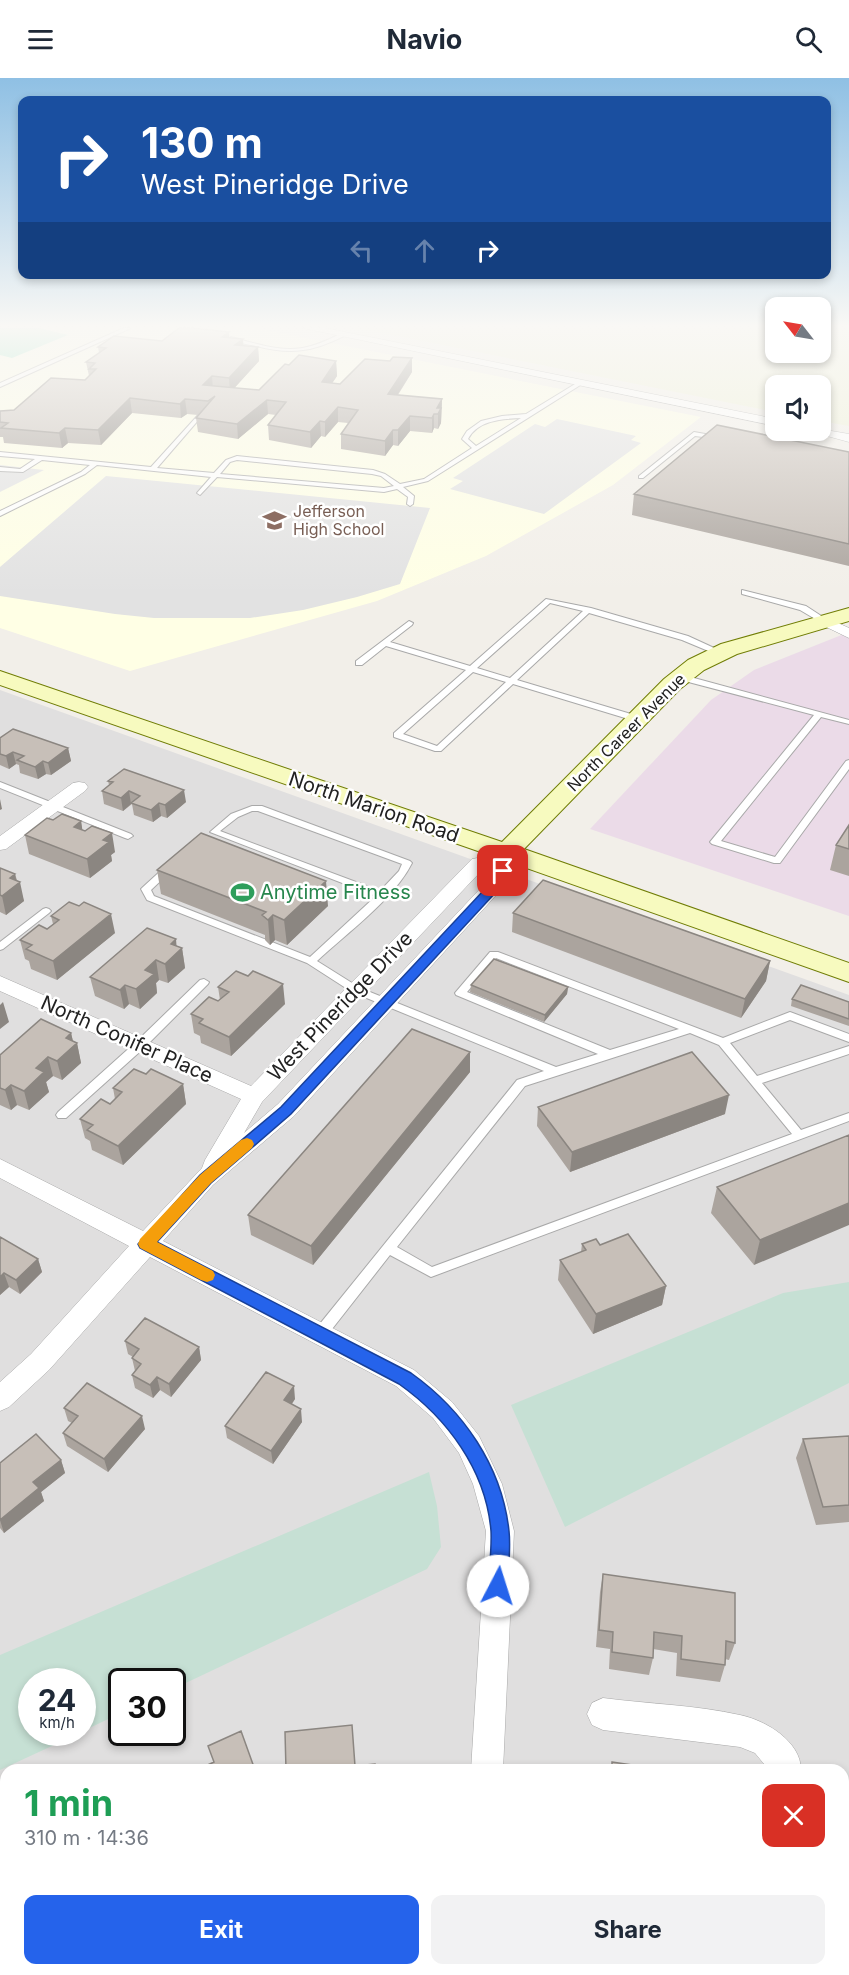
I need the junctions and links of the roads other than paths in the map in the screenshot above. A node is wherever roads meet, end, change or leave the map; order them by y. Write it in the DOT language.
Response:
graph roads {
  1 [pos="199,416"];
  2 [pos="529,416"];
  3 [pos="520,417"];
  4 [pos="744,417"];
  5 [pos="765,421"];
  6 [pos="831,434"];
  7 [pos="849,438"];
  8 [pos="730,439"];
  9 [pos="476,449"];
  10 [pos="0,454"];
  11 [pos="41,458"];
  12 [pos="96,463"];
  13 [pos="154,468"];
  14 [pos="0,469"];
  15 [pos="215,476"];
  16 [pos="641,477"];
  17 [pos="400,488"];
  18 [pos="200,493"];
  19 [pos="410,504"];
  20 [pos="0,515"];
  21 [pos="746,592"];
  22 [pos="588,610"];
  23 [pos="849,614"];
  24 [pos="825,621"];
  25 [pos="409,623"];
  26 [pos="849,634"];
  27 [pos="385,642"];
  28 [pos="721,653"];
  29 [pos="0,660"];
  30 [pos="359,663"];
  31 [pos="473,669"];
  32 [pos="680,677"];
  33 [pos="0,678"];
  34 [pos="512,681"];
  35 [pos="819,714"];
  36 [pos="638,719"];
  37 [pos="849,722"];
  38 [pos="849,763"];
  39 [pos="0,785"];
  40 [pos="79,787"];
  41 [pos="53,806"];
  42 [pos="128,836"];
  43 [pos="0,845"];
  44 [pos="509,850"];
  45 [pos="181,859"];
  46 [pos="381,894"];
  47 [pos="46,911"];
  48 [pos="0,947"];
  49 [pos="849,951"];
  50 [pos="311,961"];
  51 [pos="849,973"];
  52 [pos="204,982"];
  53 [pos="0,983"];
  54 [pos="356,990"];
  55 [pos="386,1003"];
  56 [pos="688,1030"];
  57 [pos="849,1038"];
  58 [pos="723,1042"];
  59 [pos="140,1045"];
  60 [pos="849,1050"];
  61 [pos="609,1054"];
  62 [pos="555,1071"];
  63 [pos="755,1081"];
  64 [pos="254,1095"];
  65 [pos="62,1114"];
  66 [pos="849,1117"];
  67 [pos="800,1135"];
  68 [pos="0,1168"];
  69 [pos="205,1179"];
  70 [pos="146,1244"];
  71 [pos="388,1248"];
  72 [pos="320,1334"];
  73 [pos="0,1399"];
  74 [pos="603,1714"];
  75 [pos="487,1764"];
  76 [pos="784,1764"];
  1 -- 13 [label="lane"];
  2 -- 9 [label="lane"];
  3 -- 9 [label="lane"];
  4 -- 5 [label="street"];
  6 -- 7 [label="street"];
  8 -- 16 [label="lane"];
  9 -- 17 [label="lane"];
  10 -- 11 [label="lane"];
  11 -- 12 [label="lane"];
  11 -- 14 [label="lane"];
  12 -- 13 [label="lane"];
  12 -- 20 [label="lane"];
  13 -- 15 [label="lane"];
  15 -- 17 [label="lane"];
  15 -- 17 [label="lane"];
  15 -- 18 [label="lane"];
  17 -- 19 [label="lane"];
  21 -- 24 [label="lane"];
  22 -- 28 [label="lane"];
  22 -- 31 [label="lane"];
  22 -- 34 [label="lane"];
  23 -- 24 [label="main road, North Career Avenue"];
  24 -- 26 [label="street"];
  24 -- 28 [label="main road, North Career Avenue"];
  25 -- 27 [label="lane"];
  27 -- 30 [label="lane"];
  27 -- 31 [label="lane"];
  28 -- 32 [label="main road, North Career Avenue"];
  29 -- 44 [label="main road, North Marion Road"];
  31 -- 34 [label="lane"];
  31 -- 34 [label="lane"];
  32 -- 35 [label="lane"];
  32 -- 36 [label="main road, North Career Avenue"];
  33 -- 44 [label="main road, North Marion Road"];
  34 -- 36 [label="lane"];
  35 -- 37 [label="lane"];
  35 -- 38 [label="lane"];
  36 -- 44 [label="main road, North Career Avenue"];
  39 -- 41 [label="lane"];
  40 -- 41 [label="street"];
  41 -- 42 [label="lane"];
  41 -- 43 [label="street"];
  44 -- 49 [label="main road, North Marion Road"];
  44 -- 51 [label="main road, North Marion Road"];
  44 -- 54 [label="street, West Pineridge Drive"];
  44 -- 55 [label="street, West Pineridge Drive"];
  45 -- 50 [label="lane"];
  46 -- 46 [label="lane"];
  46 -- 50 [label="lane"];
  47 -- 48 [label="lane"];
  50 -- 54 [label="lane"];
  52 -- 59 [label="lane"];
  53 -- 59 [label="street, North Conifer Place"];
  54 -- 55 [label="lane"];
  54 -- 64 [label="street, West Pineridge Drive"];
  55 -- 62 [label="lane"];
  55 -- 69 [label="street, West Pineridge Drive"];
  56 -- 58 [label="lane"];
  56 -- 61 [label="lane"];
  56 -- 61 [label="lane"];
  57 -- 58 [label="lane"];
  58 -- 63 [label="lane"];
  59 -- 64 [label="street, North Conifer Place"];
  59 -- 65 [label="lane"];
  60 -- 63 [label="lane"];
  61 -- 62 [label="lane"];
  62 -- 71 [label="lane"];
  63 -- 67 [label="lane"];
  64 -- 69 [label="street, West Pineridge Drive"];
  66 -- 67 [label="lane"];
  67 -- 71 [label="lane"];
  68 -- 70 [label="street"];
  69 -- 70 [label="street, West Pineridge Drive"];
  70 -- 72 [label="street"];
  70 -- 73 [label="street, West Pineridge Drive"];
  71 -- 72 [label="lane"];
  72 -- 75 [label="street"];
  74 -- 76 [label="street"];
}
